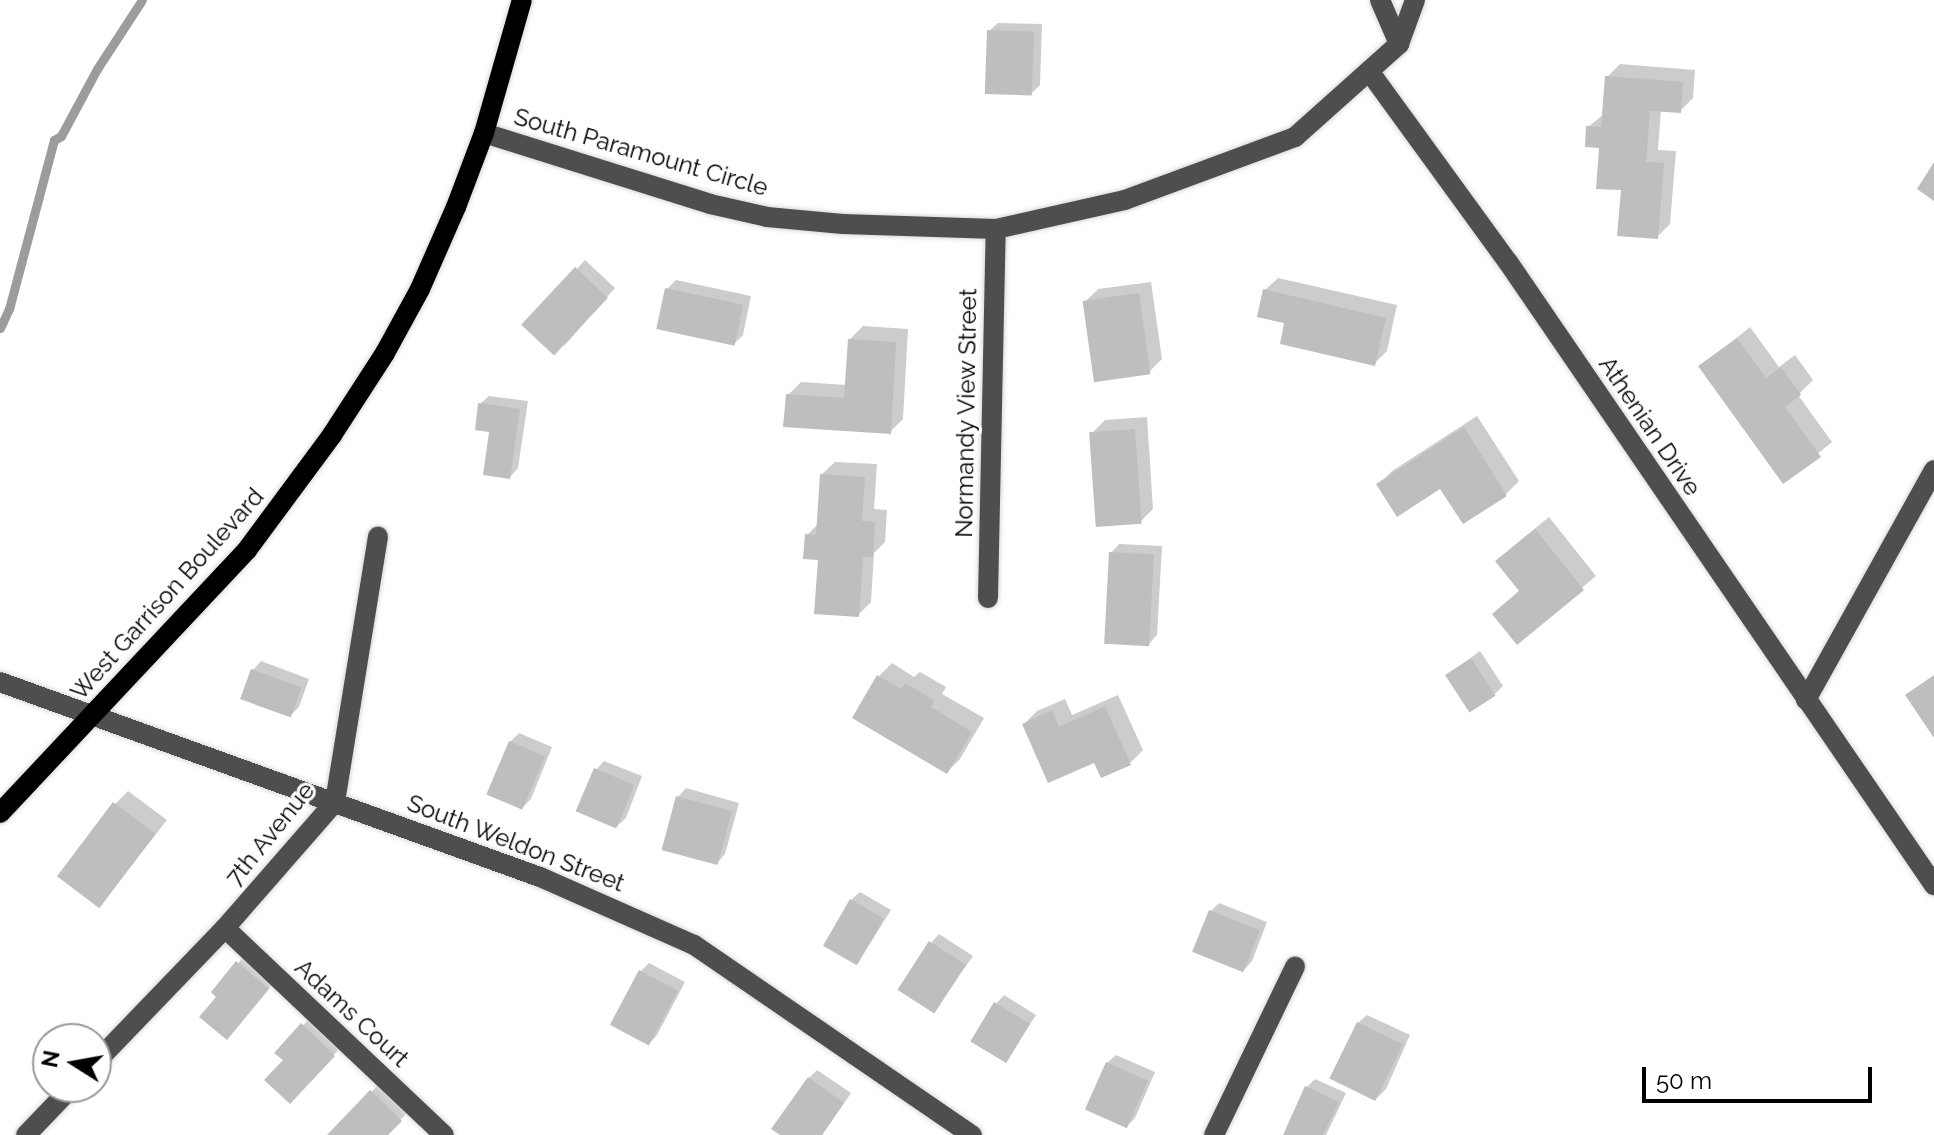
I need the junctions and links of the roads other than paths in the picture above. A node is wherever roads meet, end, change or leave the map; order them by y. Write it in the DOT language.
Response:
graph roads {
  1 [pos="522,0"];
  2 [pos="1380,0"];
  3 [pos="1415,0"];
  4 [pos="1399,44"];
  5 [pos="1369,71"];
  6 [pos="484,133"];
  7 [pos="996,229"];
  8 [pos="1934,470"];
  9 [pos="378,536"];
  10 [pos="988,598"];
  11 [pos="0,682"];
  12 [pos="1806,700"];
  13 [pos="93,715"];
  14 [pos="335,802"];
  15 [pos="0,813"];
  16 [pos="1934,885"];
  17 [pos="225,928"];
  18 [pos="1295,967"];
  19 [pos="112,1045"];
  20 [pos="57,1103"];
  21 [pos="26,1135"];
  22 [pos="444,1135"];
  23 [pos="972,1135"];
  24 [pos="1214,1135"];
  1 -- 6 [label="main road, West Garrison Boulevard"];
  2 -- 4 [label="street"];
  3 -- 4 [label="street"];
  4 -- 5 [label="street"];
  5 -- 7 [label="street, South Paramount Circle"];
  5 -- 12 [label="street, Athenian Drive"];
  6 -- 7 [label="street, South Paramount Circle"];
  6 -- 13 [label="main road, West Garrison Boulevard"];
  7 -- 10 [label="street, Normandy View Street"];
  8 -- 12 [label="street"];
  9 -- 14 [label="street, 7th Avenue"];
  11 -- 13 [label="street, South Weldon Street"];
  12 -- 16 [label="street, Athenian Drive"];
  13 -- 14 [label="street, South Weldon Street"];
  13 -- 15 [label="main road, West Garrison Boulevard"];
  14 -- 17 [label="street, 7th Avenue"];
  14 -- 23 [label="street, South Weldon Street"];
  17 -- 19 [label="street, 7th Avenue"];
  17 -- 22 [label="street, Adams Court"];
  18 -- 24 [label="street"];
  20 -- 21 [label="street"];
}
